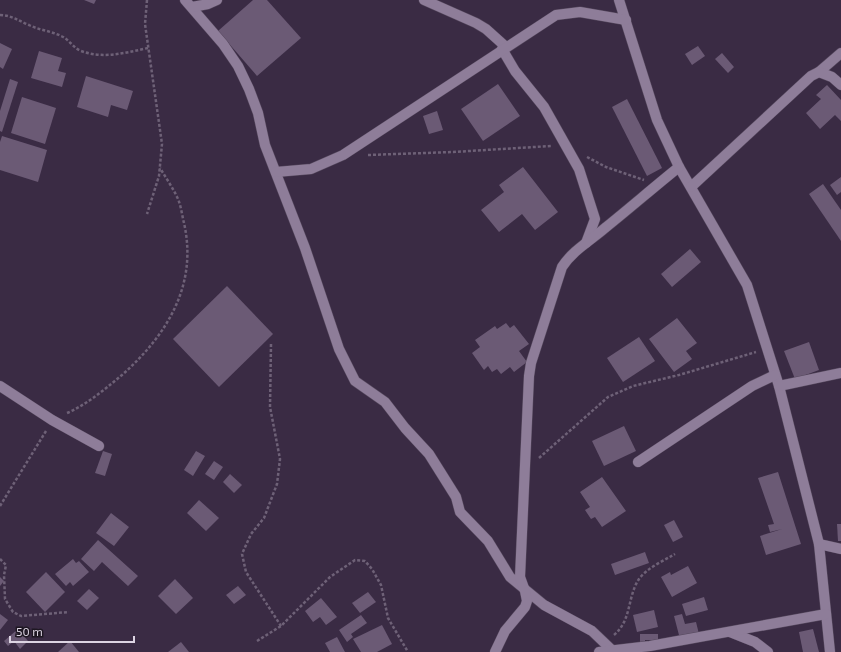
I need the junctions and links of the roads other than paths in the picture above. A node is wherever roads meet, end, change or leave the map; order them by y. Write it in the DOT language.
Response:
graph roads {
  1 [pos="217,0"];
  2 [pos="424,0"];
  3 [pos="619,0"];
  4 [pos="189,4"];
  5 [pos="626,20"];
  6 [pos="504,48"];
  7 [pos="841,53"];
  8 [pos="819,72"];
  9 [pos="841,85"];
  10 [pos="679,167"];
  11 [pos="276,172"];
  12 [pos="691,187"];
  13 [pos="586,243"];
  14 [pos="841,373"];
  15 [pos="775,375"];
  16 [pos="0,386"];
  17 [pos="780,386"];
  18 [pos="99,446"];
  19 [pos="638,462"];
  20 [pos="819,544"];
  21 [pos="841,549"];
  22 [pos="525,591"];
  23 [pos="826,614"];
  24 [pos="730,632"];
  25 [pos="653,649"];
  26 [pos="613,651"];
  27 [pos="495,652"];
  28 [pos="599,652"];
  29 [pos="768,652"];
  30 [pos="830,652"];
  1 -- 4 [label="street"];
  2 -- 6 [label="street"];
  3 -- 5 [label="street"];
  4 -- 11 [label="street"];
  5 -- 6 [label="street"];
  5 -- 10 [label="street"];
  6 -- 11 [label="street"];
  6 -- 13 [label="street"];
  7 -- 8 [label="street"];
  8 -- 9 [label="street"];
  8 -- 12 [label="street"];
  10 -- 12 [label="street"];
  10 -- 13 [label="street"];
  11 -- 22 [label="street"];
  12 -- 15 [label="street"];
  13 -- 22 [label="street"];
  14 -- 17 [label="street"];
  15 -- 17 [label="street"];
  15 -- 19 [label="street"];
  16 -- 18 [label="street"];
  17 -- 20 [label="street"];
  20 -- 21 [label="street"];
  20 -- 23 [label="street"];
  22 -- 26 [label="street"];
  22 -- 27 [label="street"];
  23 -- 24 [label="street"];
  23 -- 30 [label="street"];
  24 -- 25 [label="street"];
  24 -- 29 [label="street"];
  25 -- 26 [label="street"];
  26 -- 28 [label="street"];
}
